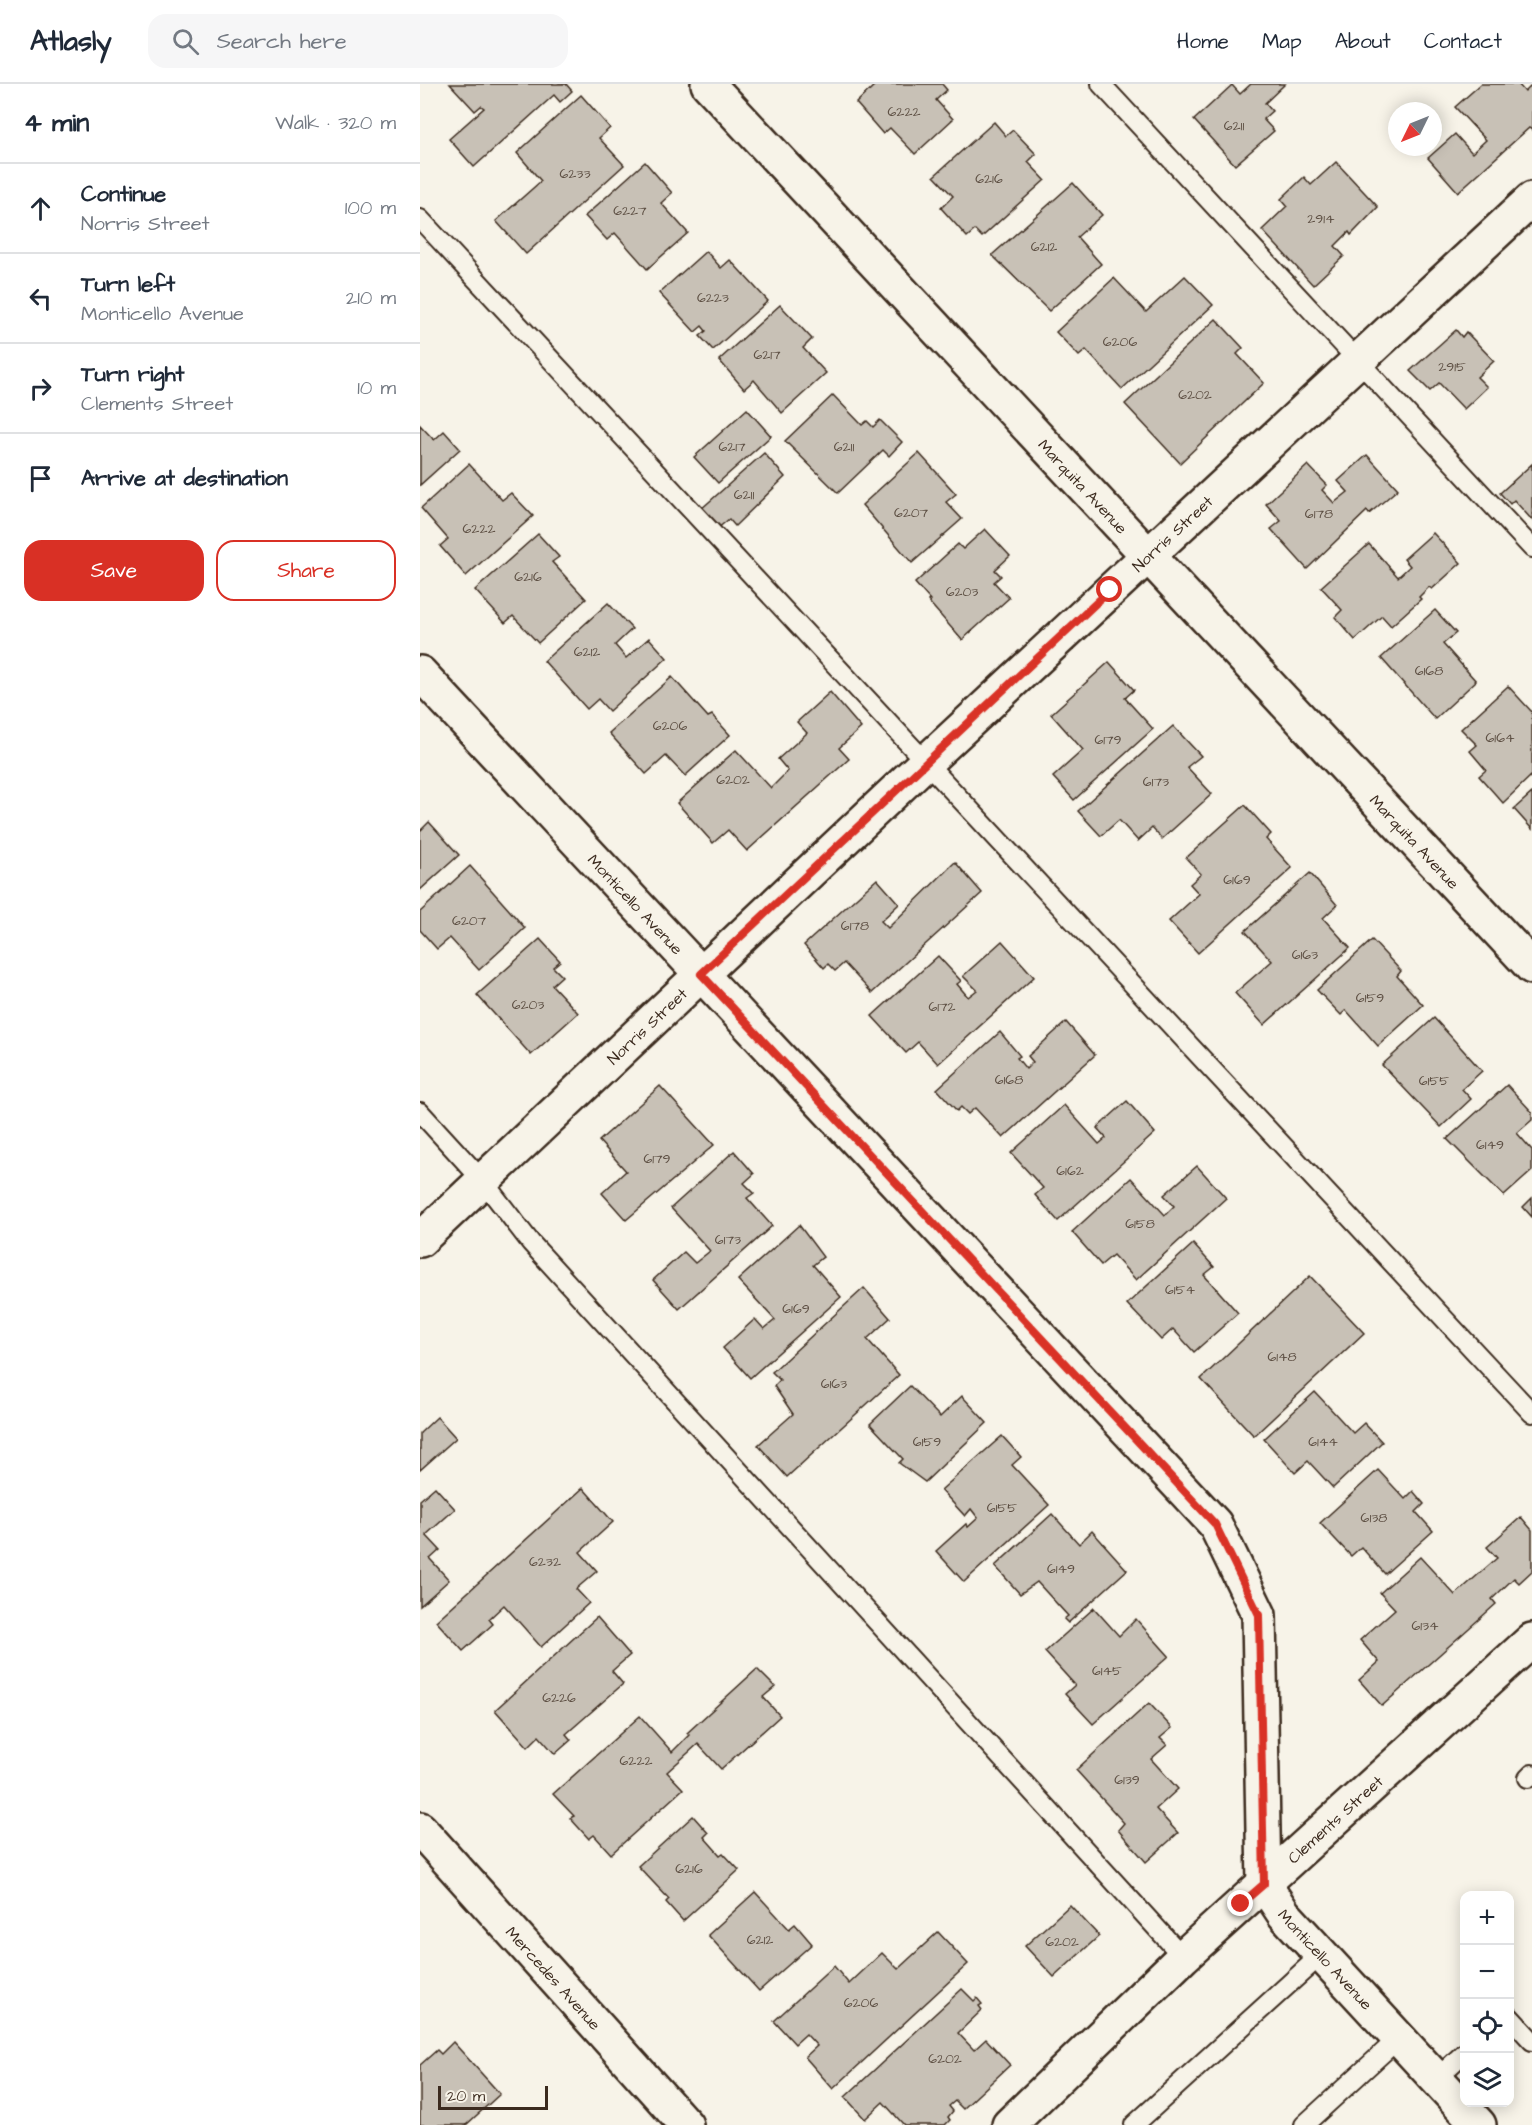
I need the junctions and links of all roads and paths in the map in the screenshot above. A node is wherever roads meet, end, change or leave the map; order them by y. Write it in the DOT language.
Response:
graph roads {
  1 [pos="708,84"];
  2 [pos="1101,84"];
  3 [pos="1532,199"];
  4 [pos="420,219"];
  5 [pos="1358,361"];
  6 [pos="1532,548"];
  7 [pos="1148,555"];
  8 [pos="420,673"];
  9 [pos="927,761"];
  10 [pos="1532,967"];
  11 [pos="701,974"];
  12 [pos="420,1112"];
  13 [pos="483,1181"];
  14 [pos="420,1240"];
  15 [pos="1532,1413"];
  16 [pos="1532,1640"];
  17 [pos="420,1829"];
  18 [pos="1264,1884"];
  19 [pos="1322,1954"];
  20 [pos="1183,1957"];
  21 [pos="1514,2022"];
  22 [pos="1399,2038"];
  23 [pos="1532,2041"];
  24 [pos="1460,2057"];
  25 [pos="1437,2078"];
  26 [pos="686,2125"];
  27 [pos="1009,2125"];
  28 [pos="1134,2125"];
  29 [pos="1304,2125"];
  30 [pos="1479,2125"];
  1 -- 7 [label="street, Marquita Avenue"];
  2 -- 5 [label="lane"];
  3 -- 5 [label="street, Norris Street"];
  4 -- 9 [label="lane"];
  5 -- 6 [label="lane"];
  5 -- 7 [label="street, Norris Street"];
  7 -- 9 [label="street, Norris Street"];
  7 -- 10 [label="street, Marquita Avenue"];
  8 -- 11 [label="street, Monticello Avenue"];
  9 -- 11 [label="street, Norris Street"];
  9 -- 15 [label="lane"];
  11 -- 13 [label="street, Norris Street"];
  11 -- 18 [label="street, Monticello Avenue"];
  12 -- 13 [label="lane"];
  13 -- 14 [label="street, Norris Street"];
  13 -- 20 [label="lane"];
  16 -- 18 [label="street, Clements Street"];
  17 -- 26 [label="street, Mercedes Avenue"];
  18 -- 19 [label="street, Monticello Avenue"];
  18 -- 20 [label="street, Clements Street"];
  19 -- 22 [label="street, Monticello Avenue"];
  19 -- 28 [label="lane"];
  20 -- 27 [label="street, Clements Street"];
  21 -- 23 [label="lane"];
  22 -- 25 [label="street, Monticello Avenue"];
  22 -- 29 [label="lane"];
  24 -- 25 [label="lane"];
  25 -- 30 [label="street, Monticello Avenue"];
}
